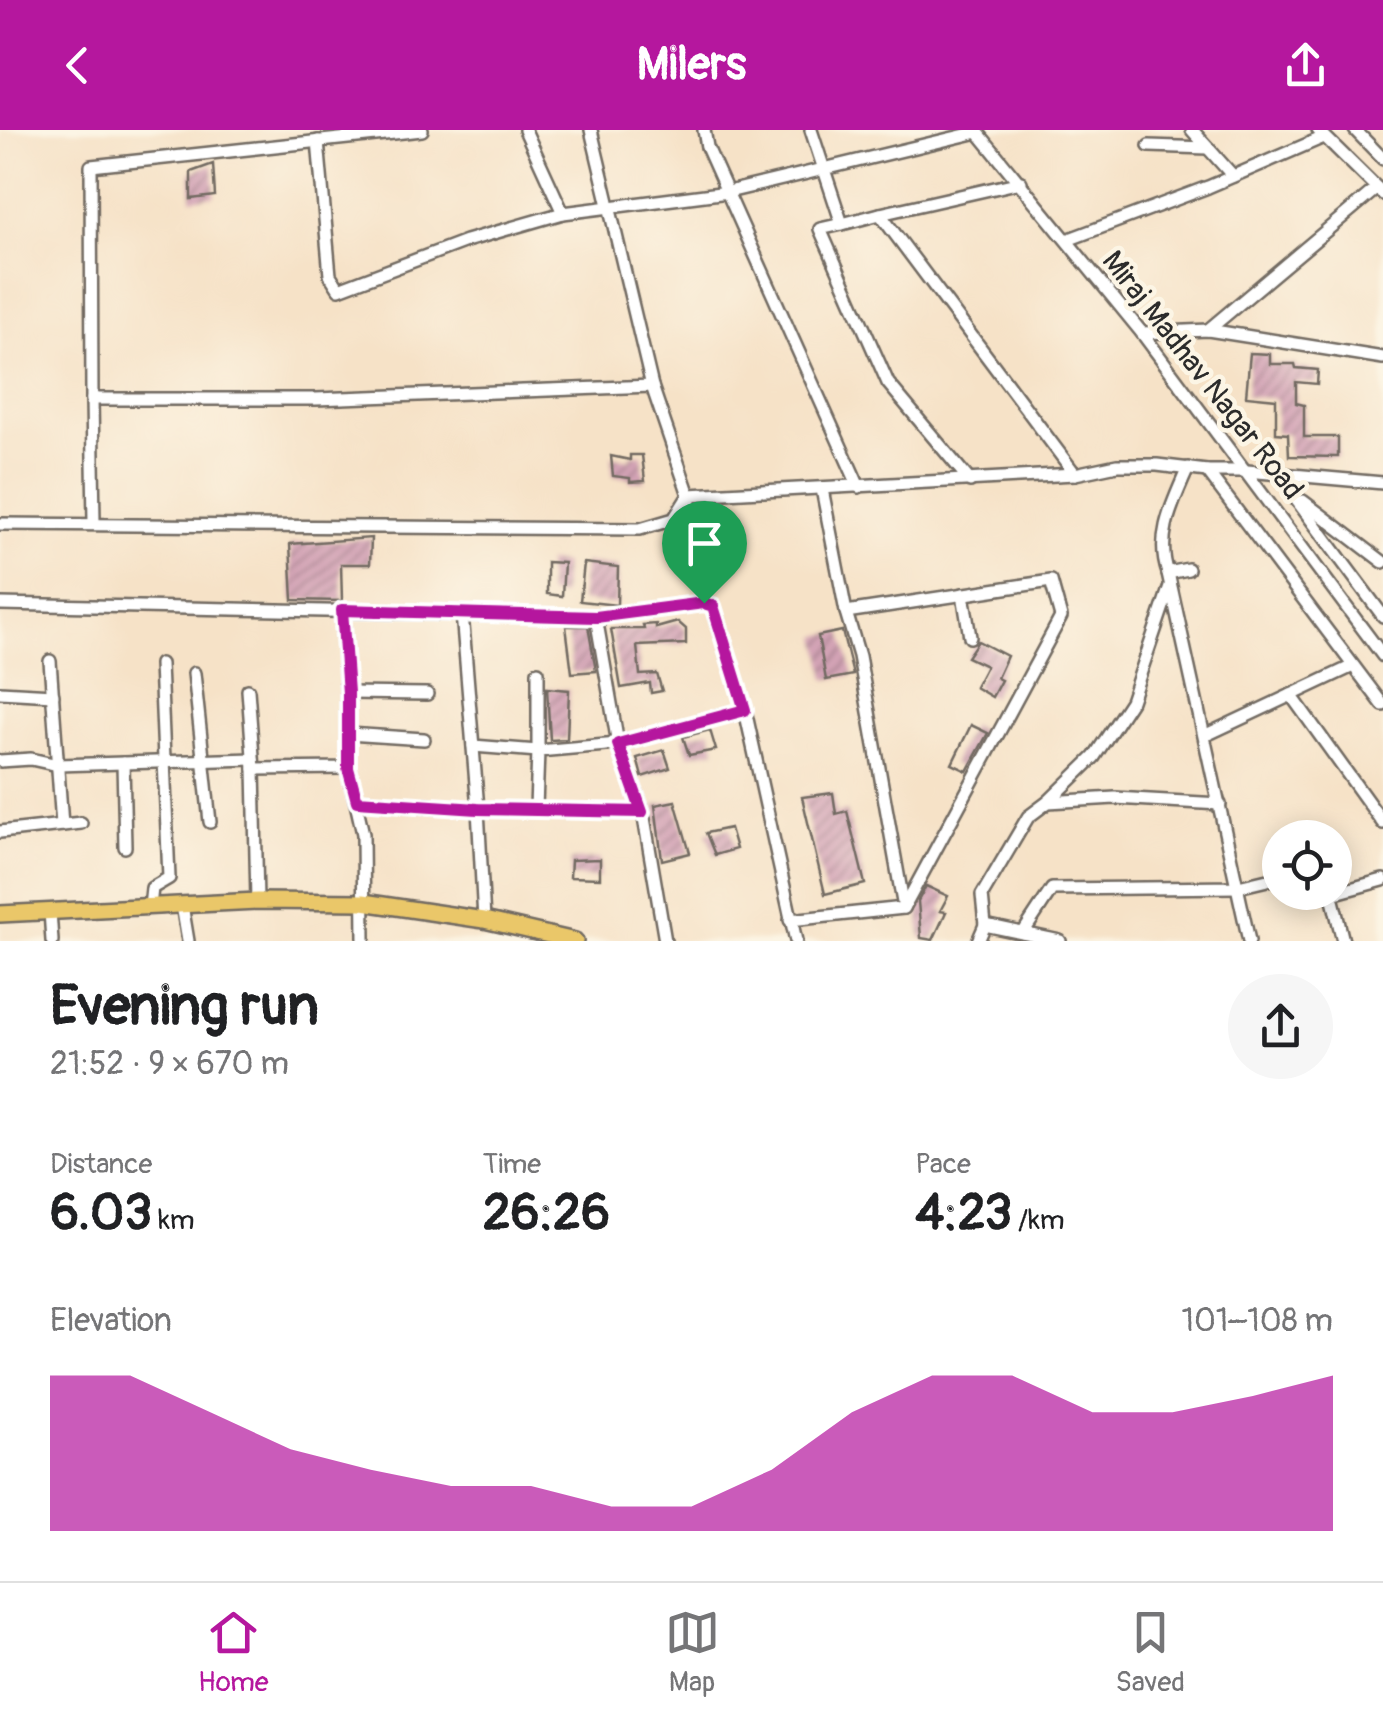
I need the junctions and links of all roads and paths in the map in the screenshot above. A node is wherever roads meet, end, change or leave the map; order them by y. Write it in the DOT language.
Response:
graph roads {
  1 [pos="422,130"];
  2 [pos="525,130"];
  3 [pos="591,130"];
  4 [pos="704,130"];
  5 [pos="811,130"];
  6 [pos="1192,130"];
  7 [pos="1355,130"];
  8 [pos="977,131"];
  9 [pos="1321,133"];
  10 [pos="318,141"];
  11 [pos="1149,146"];
  12 [pos="1208,148"];
  13 [pos="1383,159"];
  14 [pos="823,170"];
  15 [pos="1233,176"];
  16 [pos="1021,182"];
  17 [pos="1380,191"];
  18 [pos="728,192"];
  19 [pos="609,207"];
  20 [pos="563,213"];
  21 [pos="880,214"];
  22 [pos="842,224"];
  23 [pos="1067,240"];
  24 [pos="1208,330"];
  25 [pos="1142,333"];
  26 [pos="1383,358"];
  27 [pos="652,386"];
  28 [pos="92,399"];
  29 [pos="1188,468"];
  30 [pos="1207,471"];
  31 [pos="1247,471"];
  32 [pos="1075,474"];
  33 [pos="1276,474"];
  34 [pos="970,480"];
  35 [pos="1383,483"];
  36 [pos="859,487"];
  37 [pos="822,490"];
  38 [pos="1288,490"];
  39 [pos="689,494"];
  40 [pos="94,522"];
  41 [pos="0,524"];
  42 [pos="1383,562"];
  43 [pos="1188,569"];
  44 [pos="1169,579"];
  45 [pos="963,594"];
  46 [pos="704,603"];
  47 [pos="0,604"];
  48 [pos="342,610"];
  49 [pos="846,612"];
  50 [pos="462,613"];
  51 [pos="1383,616"];
  52 [pos="596,617"];
  53 [pos="970,637"];
  54 [pos="1383,656"];
  55 [pos="50,662"];
  56 [pos="160,664"];
  57 [pos="1353,666"];
  58 [pos="538,672"];
  59 [pos="194,673"];
  60 [pos="248,690"];
  61 [pos="0,692"];
  62 [pos="348,693"];
  63 [pos="427,694"];
  64 [pos="53,695"];
  65 [pos="1291,695"];
  66 [pos="1383,706"];
  67 [pos="745,710"];
  68 [pos="348,734"];
  69 [pos="1206,735"];
  70 [pos="424,739"];
  71 [pos="618,744"];
  72 [pos="473,746"];
  73 [pos="538,751"];
  74 [pos="204,760"];
  75 [pos="0,761"];
  76 [pos="164,762"];
  77 [pos="123,763"];
  78 [pos="254,764"];
  79 [pos="58,765"];
  80 [pos="348,768"];
  81 [pos="357,801"];
  82 [pos="1048,802"];
  83 [pos="1220,804"];
  84 [pos="536,808"];
  85 [pos="478,809"];
  86 [pos="642,812"];
  87 [pos="210,822"];
  88 [pos="1383,822"];
  89 [pos="81,823"];
  90 [pos="62,825"];
  91 [pos="0,832"];
  92 [pos="125,847"];
  93 [pos="1383,880"];
  94 [pos="1262,881"];
  95 [pos="1238,887"];
  96 [pos="1352,888"];
  97 [pos="257,901"];
  98 [pos="364,902"];
  99 [pos="182,905"];
  100 [pos="150,907"];
  101 [pos="904,908"];
  102 [pos="1335,910"];
  103 [pos="50,911"];
  104 [pos="0,914"];
  105 [pos="484,920"];
  106 [pos="790,920"];
  107 [pos="986,925"];
  108 [pos="1023,933"];
  109 [pos="52,941"];
  110 [pos="188,941"];
  111 [pos="364,941"];
  112 [pos="575,941"];
  113 [pos="665,941"];
  114 [pos="796,941"];
  115 [pos="978,941"];
  116 [pos="1060,941"];
  117 [pos="1249,941"];
  118 [pos="1343,941"];
  1 -- 10 [label="street"];
  2 -- 20 [label="street"];
  3 -- 19 [label="street"];
  4 -- 18 [label="street"];
  5 -- 14 [label="street"];
  6 -- 12 [label="street"];
  7 -- 13 [label="street"];
  8 -- 14 [label="street"];
  8 -- 16 [label="street, Miraj Madhav Nagar Road"];
  9 -- 15 [label="street"];
  9 -- 17 [label="street"];
  10 -- 20 [label="street"];
  10 -- 28 [label="street"];
  11 -- 12 [label="street"];
  12 -- 15 [label="street"];
  14 -- 18 [label="street"];
  14 -- 22 [label="street"];
  15 -- 23 [label="street"];
  16 -- 21 [label="street"];
  16 -- 23 [label="street, Miraj Madhav Nagar Road"];
  17 -- 24 [label="street"];
  18 -- 19 [label="street"];
  18 -- 36 [label="street"];
  19 -- 20 [label="street"];
  19 -- 27 [label="street"];
  21 -- 22 [label="street"];
  21 -- 32 [label="street"];
  22 -- 34 [label="street"];
  23 -- 25 [label="street, Miraj Madhav Nagar Road"];
  24 -- 25 [label="street"];
  24 -- 26 [label="street"];
  25 -- 31 [label="street, Miraj Madhav Nagar Road"];
  27 -- 28 [label="street"];
  27 -- 39 [label="street"];
  28 -- 40 [label="street"];
  29 -- 30 [label="street"];
  29 -- 32 [label="street"];
  29 -- 44 [label="street"];
  30 -- 31 [label="street"];
  30 -- 57 [label="street"];
  31 -- 33 [label="street"];
  31 -- 54 [label="street, Miraj Madhav Nagar Road"];
  32 -- 34 [label="street"];
  33 -- 35 [label="street"];
  33 -- 38 [label="street"];
  34 -- 36 [label="street"];
  36 -- 37 [label="street"];
  37 -- 39 [label="street"];
  37 -- 49 [label="street"];
  38 -- 42 [label="street"];
  38 -- 51 [label="street"];
  39 -- 40 [label="street"];
  39 -- 46 [label="street"];
  40 -- 41 [label="street"];
  43 -- 44 [label="street"];
  44 -- 69 [label="street"];
  44 -- 82 [label="street"];
  45 -- 49 [label="street"];
  45 -- 53 [label="street"];
  45 -- 101 [label="street"];
  46 -- 52 [label="street"];
  46 -- 67 [label="street"];
  47 -- 48 [label="street"];
  48 -- 50 [label="street"];
  48 -- 62 [label="street"];
  49 -- 101 [label="street"];
  50 -- 52 [label="street"];
  50 -- 72 [label="street"];
  52 -- 71 [label="street"];
  55 -- 64 [label="street"];
  56 -- 76 [label="street"];
  57 -- 65 [label="street"];
  57 -- 66 [label="street"];
  58 -- 73 [label="street"];
  59 -- 74 [label="street"];
  60 -- 78 [label="street"];
  61 -- 64 [label="street"];
  62 -- 63 [label="street"];
  62 -- 68 [label="street"];
  64 -- 79 [label="street"];
  65 -- 69 [label="street"];
  65 -- 88 [label="street"];
  67 -- 71 [label="street"];
  67 -- 106 [label="street"];
  68 -- 70 [label="street"];
  68 -- 80 [label="street"];
  69 -- 83 [label="street"];
  71 -- 73 [label="street"];
  71 -- 86 [label="street"];
  72 -- 73 [label="street"];
  72 -- 85 [label="street"];
  73 -- 84 [label="street"];
  74 -- 76 [label="street"];
  74 -- 78 [label="street"];
  74 -- 87 [label="street"];
  75 -- 79 [label="street"];
  76 -- 77 [label="street"];
  76 -- 100 [label="street"];
  77 -- 79 [label="street"];
  77 -- 92 [label="street"];
  78 -- 80 [label="street"];
  78 -- 97 [label="street"];
  79 -- 90 [label="street"];
  80 -- 81 [label="street"];
  81 -- 85 [label="street"];
  81 -- 98 [label="street"];
  82 -- 83 [label="street"];
  82 -- 107 [label="street"];
  83 -- 95 [label="street"];
  84 -- 85 [label="street"];
  84 -- 86 [label="street"];
  85 -- 105 [label="street"];
  86 -- 113 [label="street"];
  89 -- 90 [label="street"];
  90 -- 91 [label="street"];
  93 -- 96 [label="street"];
  94 -- 95 [label="street"];
  95 -- 108 [label="street"];
  95 -- 117 [label="street"];
  97 -- 98 [label="main road"];
  97 -- 99 [label="main road"];
  98 -- 105 [label="main road"];
  98 -- 111 [label="street"];
  99 -- 100 [label="main road"];
  99 -- 110 [label="street"];
  100 -- 103 [label="main road"];
  101 -- 106 [label="street"];
  102 -- 118 [label="street"];
  103 -- 104 [label="main road"];
  103 -- 109 [label="street"];
  105 -- 112 [label="main road"];
  106 -- 114 [label="street"];
  107 -- 108 [label="street"];
  107 -- 115 [label="street"];
  108 -- 116 [label="street"];
}
